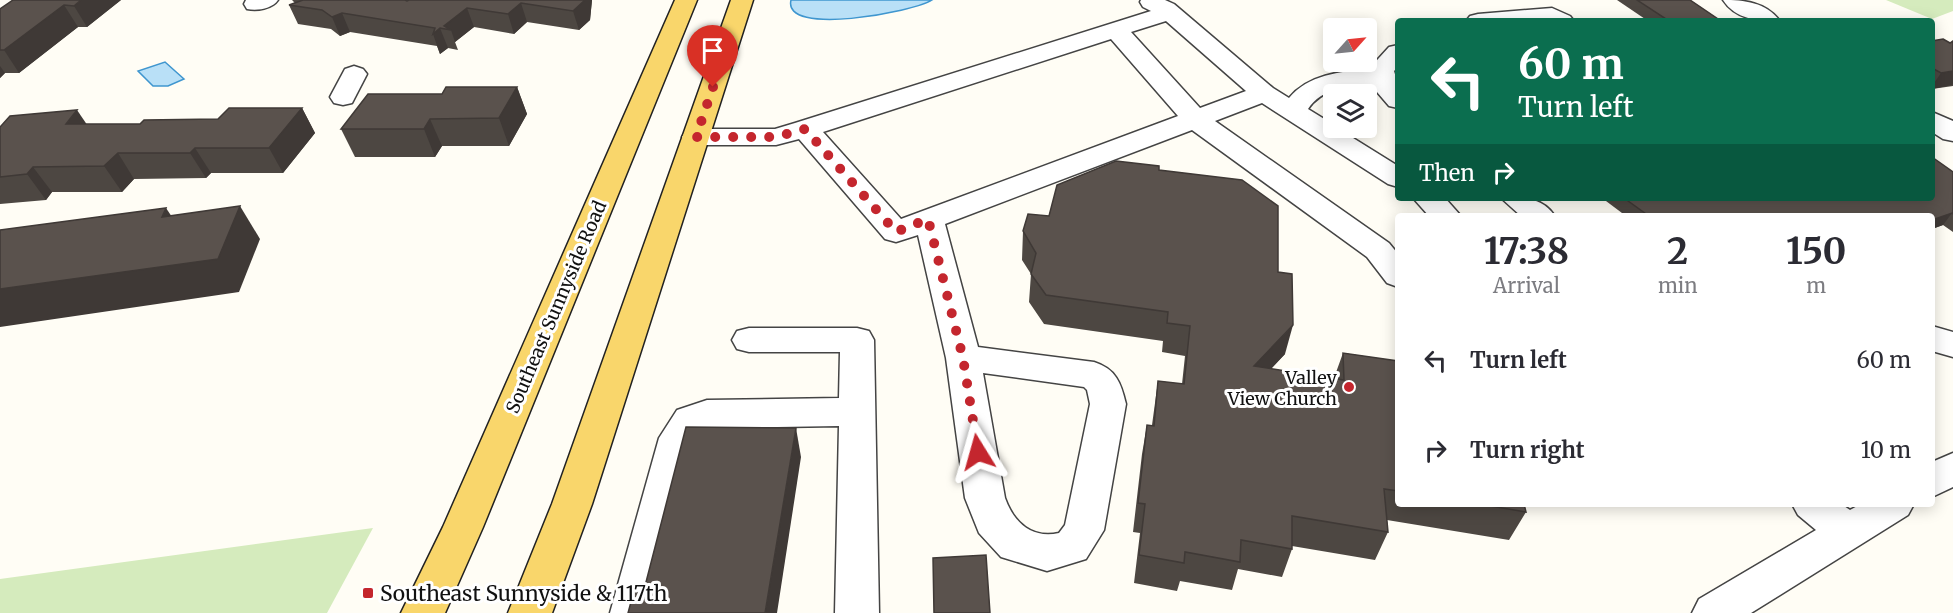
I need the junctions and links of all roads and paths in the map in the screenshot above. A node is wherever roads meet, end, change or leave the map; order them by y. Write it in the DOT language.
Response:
graph roads {
  1 [pos="686,0"];
  2 [pos="742,0"];
  3 [pos="1734,0"];
  4 [pos="1158,6"];
  5 [pos="1515,18"];
  6 [pos="1557,18"];
  7 [pos="1763,18"];
  8 [pos="1115,29"];
  9 [pos="1395,55"];
  10 [pos="1383,78"];
  11 [pos="1264,93"];
  12 [pos="1395,97"];
  13 [pos="1293,112"];
  14 [pos="1195,119"];
  15 [pos="1935,122"];
  16 [pos="805,129"];
  17 [pos="1953,133"];
  18 [pos="696,137"];
  19 [pos="1395,176"];
  20 [pos="1431,201"];
  21 [pos="1520,201"];
  22 [pos="1443,213"];
  23 [pos="1536,213"];
  24 [pos="928,219"];
  25 [pos="1395,272"];
  26 [pos="1935,339"];
  27 [pos="749,340"];
  28 [pos="1953,345"];
  29 [pos="963,358"];
  30 [pos="857,412"];
  31 [pos="1953,468"];
  32 [pos="1935,479"];
  33 [pos="1816,507"];
  34 [pos="1889,507"];
  35 [pos="1848,532"];
  36 [pos="423,613"];
  37 [pos="530,613"];
  38 [pos="632,613"];
  39 [pos="857,613"];
  40 [pos="1714,613"];
  1 -- 36 [label="main road, Southeast Sunnyside Road"];
  2 -- 18 [label="main road"];
  3 -- 7 [label="street"];
  4 -- 8 [label="street"];
  4 -- 11 [label="street"];
  5 -- 6 [label="street"];
  8 -- 14 [label="street"];
  8 -- 16 [label="street"];
  9 -- 10 [label="street"];
  10 -- 12 [label="street"];
  10 -- 13 [label="street"];
  11 -- 13 [label="street"];
  11 -- 14 [label="street"];
  13 -- 19 [label="street"];
  14 -- 24 [label="street"];
  14 -- 25 [label="street"];
  15 -- 17 [label="street"];
  16 -- 18 [label="street"];
  16 -- 24 [label="street"];
  18 -- 37 [label="main road"];
  20 -- 22 [label="street"];
  21 -- 23 [label="street"];
  24 -- 29 [label="street"];
  26 -- 28 [label="street"];
  27 -- 30 [label="street"];
  29 -- 29 [label="street"];
  30 -- 38 [label="street"];
  30 -- 39 [label="street"];
  31 -- 32 [label="street"];
  33 -- 35 [label="street"];
  34 -- 35 [label="street"];
  35 -- 40 [label="street"];
}
